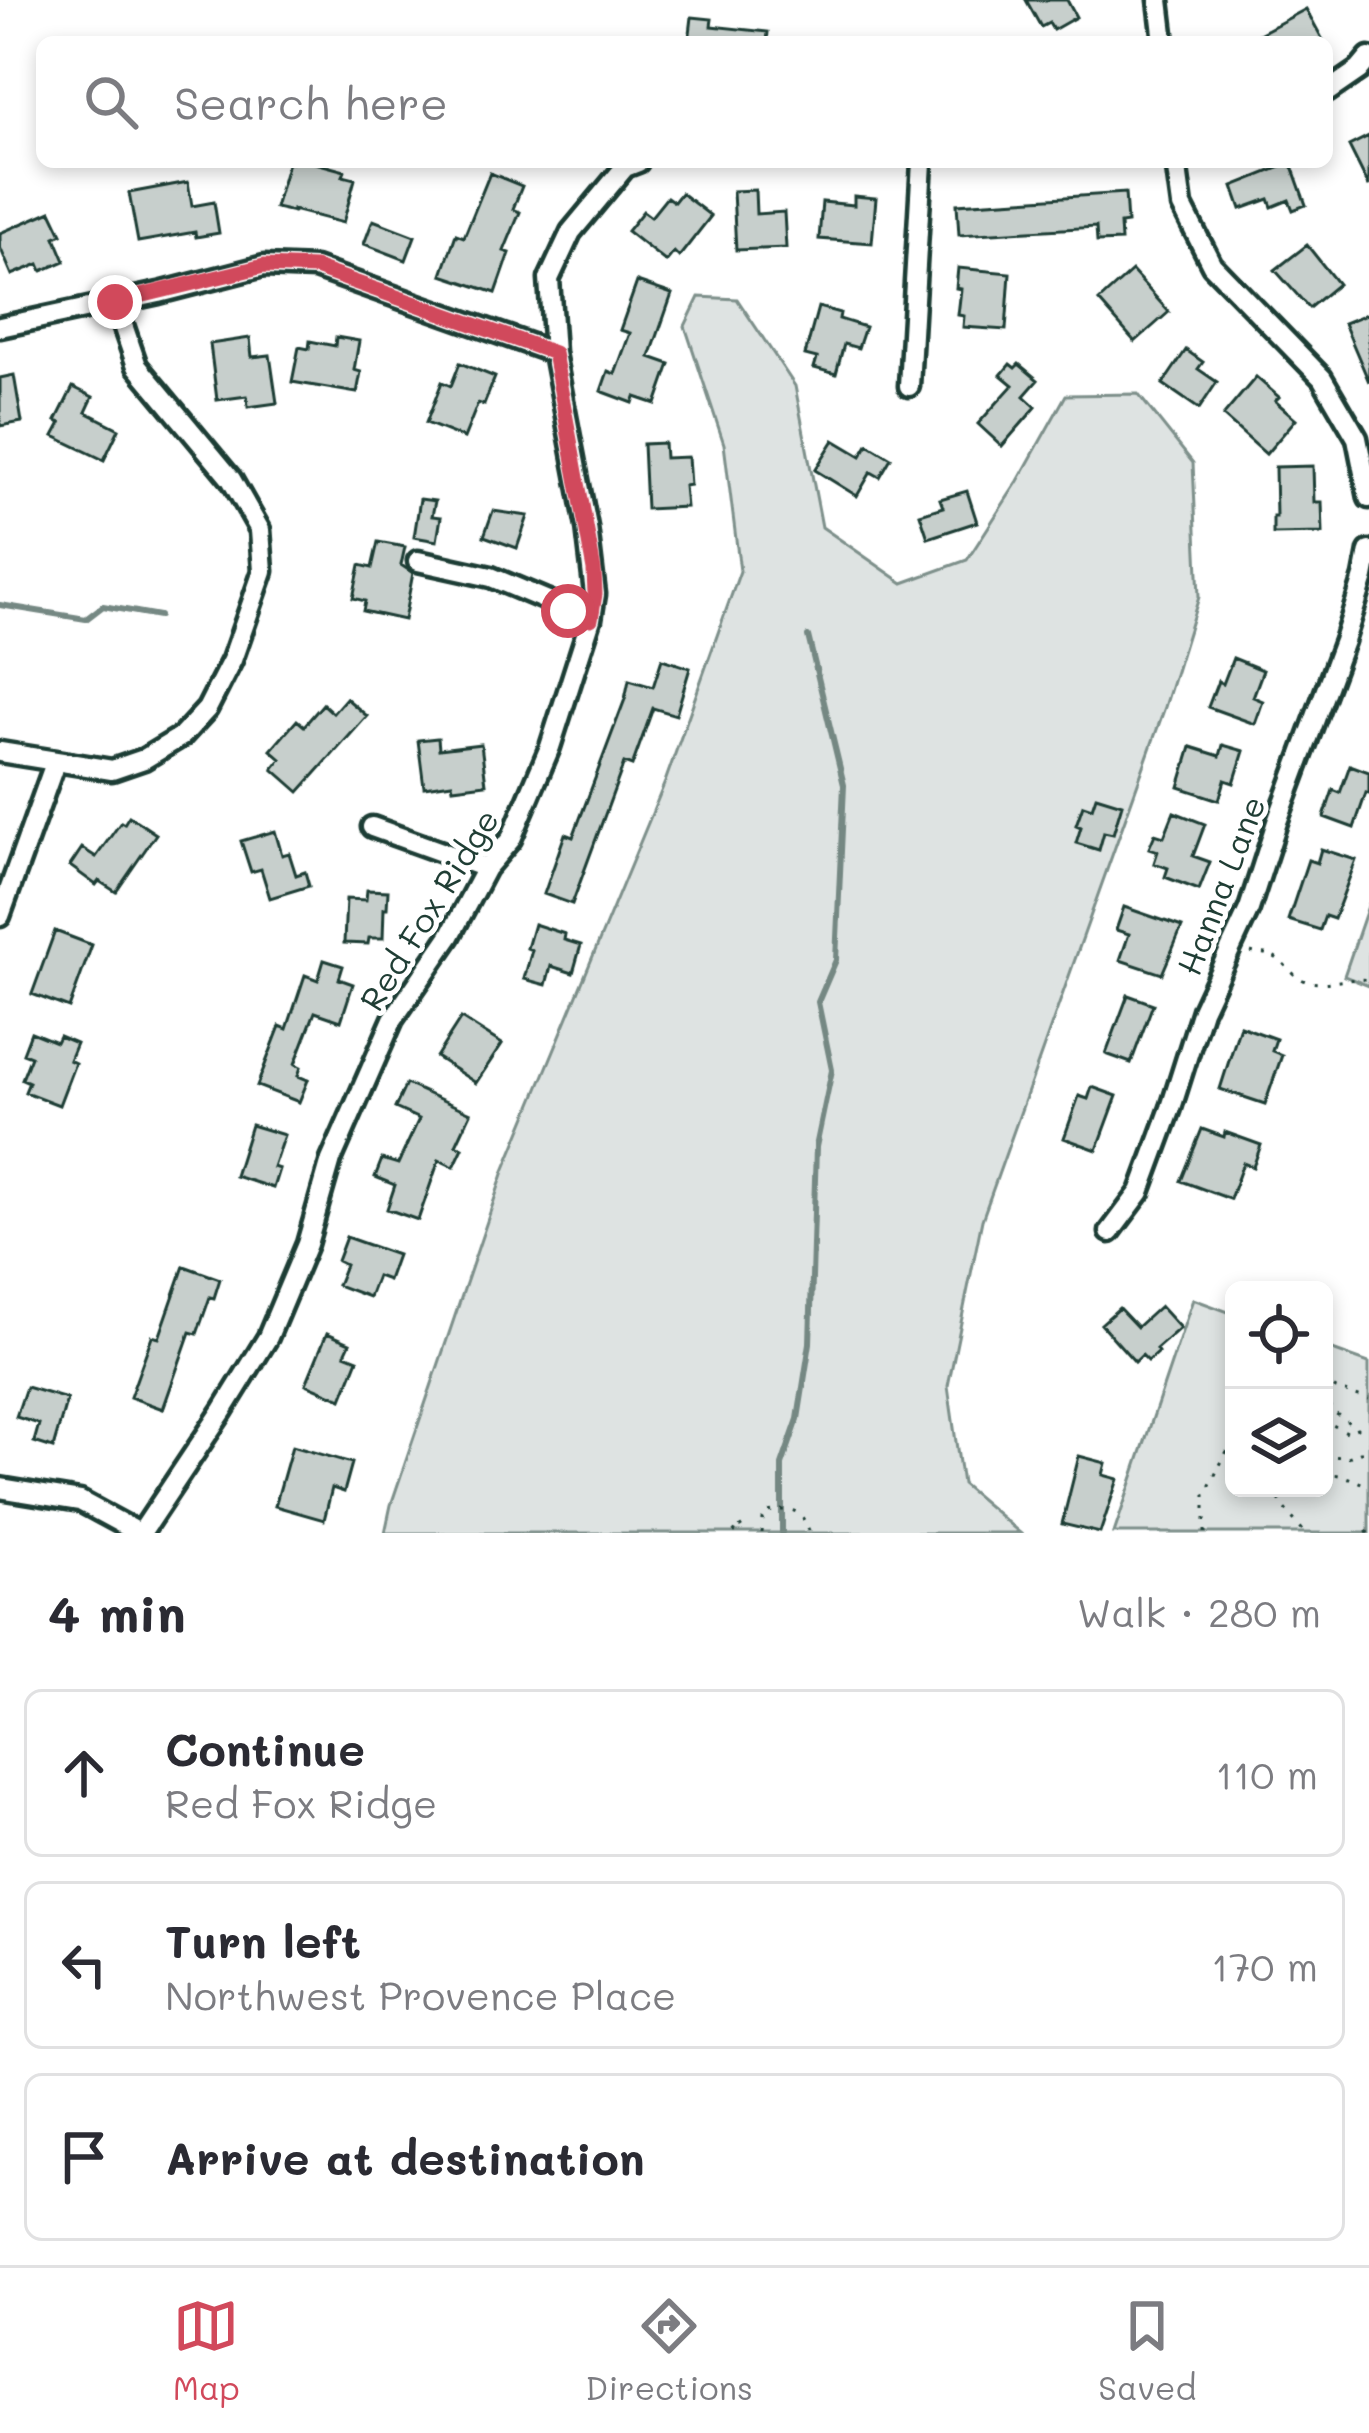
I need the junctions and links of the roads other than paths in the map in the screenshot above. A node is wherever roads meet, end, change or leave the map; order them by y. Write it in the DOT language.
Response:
graph roads {
  1 [pos="1159,0"];
  2 [pos="1163,36"];
  3 [pos="1369,58"];
  4 [pos="1333,88"];
  5 [pos="624,168"];
  6 [pos="922,168"];
  7 [pos="1177,168"];
  8 [pos="115,302"];
  9 [pos="0,327"];
  10 [pos="554,353"];
  11 [pos="909,386"];
  12 [pos="1363,437"];
  13 [pos="1369,498"];
  14 [pos="1369,551"];
  15 [pos="418,561"];
  16 [pos="591,619"];
  17 [pos="0,752"];
  18 [pos="55,763"];
  19 [pos="372,827"];
  20 [pos="486,868"];
  21 [pos="0,916"];
  22 [pos="1110,1232"];
  23 [pos="1,1493"];
  24 [pos="140,1533"];
  1 -- 2 [label="street"];
  3 -- 4 [label="street"];
  5 -- 10 [label="street, Red Fox Ridge"];
  6 -- 11 [label="street"];
  7 -- 12 [label="street"];
  8 -- 9 [label="street"];
  8 -- 10 [label="street"];
  8 -- 18 [label="street"];
  10 -- 16 [label="street, Red Fox Ridge"];
  12 -- 13 [label="street"];
  14 -- 22 [label="street, Hanna Lane"];
  15 -- 16 [label="street"];
  16 -- 20 [label="street, Red Fox Ridge"];
  17 -- 18 [label="street"];
  18 -- 21 [label="street"];
  19 -- 20 [label="street"];
  20 -- 24 [label="street, Red Fox Ridge"];
  23 -- 24 [label="street"];
}
